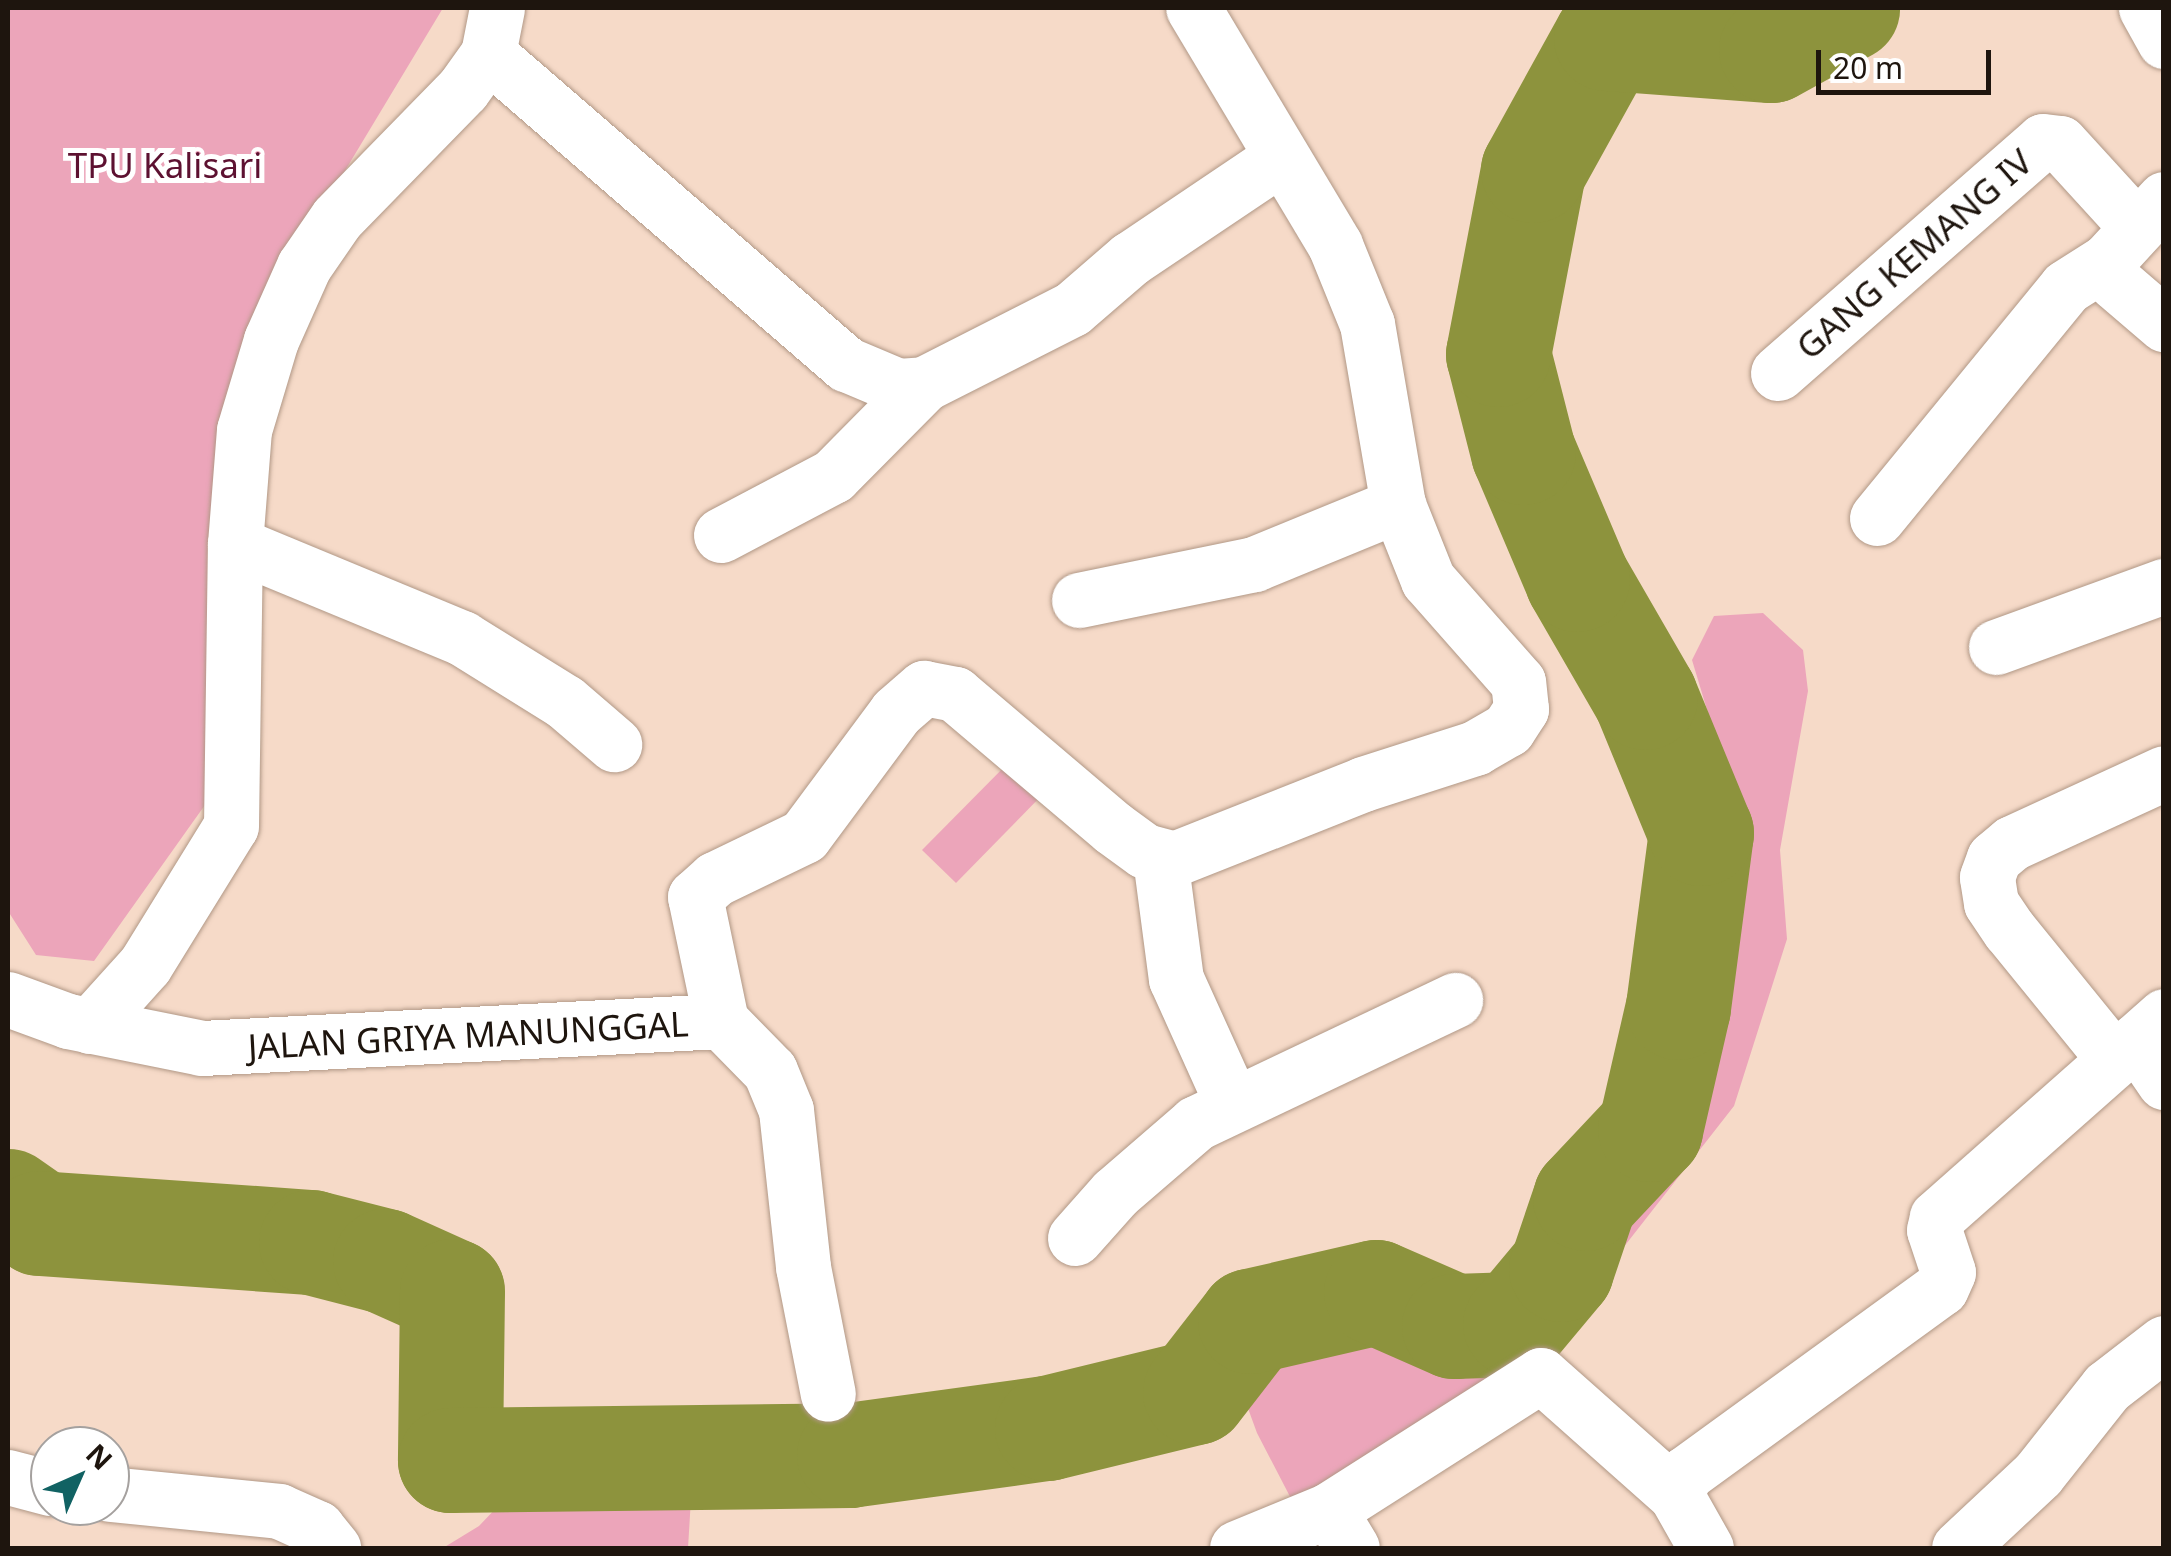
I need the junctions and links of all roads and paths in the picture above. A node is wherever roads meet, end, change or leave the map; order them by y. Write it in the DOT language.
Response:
graph roads {
  1 [pos="1192,8"];
  2 [pos="2146,8"];
  3 [pos="493,31"];
  4 [pos="2164,42"];
  5 [pos="1279,159"];
  6 [pos="2135,228"];
  7 [pos="2164,324"];
  8 [pos="1778,373"];
  9 [pos="924,384"];
  10 [pos="1398,505"];
  11 [pos="1877,518"];
  12 [pos="720,535"];
  13 [pos="235,544"];
  14 [pos="2164,586"];
  15 [pos="1079,600"];
  16 [pos="1996,647"];
  17 [pos="614,744"];
  18 [pos="2164,773"];
  19 [pos="1160,858"];
  20 [pos="8,999"];
  21 [pos="1456,1000"];
  22 [pos="721,1022"];
  23 [pos="90,1026"];
  24 [pos="2144,1050"];
  25 [pos="1231,1101"];
  26 [pos="1075,1238"];
  27 [pos="2164,1343"];
  28 [pos="828,1394"];
  29 [pos="130,1496"];
  30 [pos="1676,1496"];
  31 [pos="1340,1529"];
  32 [pos="333,1548"];
  33 [pos="1236,1548"];
  34 [pos="1706,1548"];
  35 [pos="1959,1548"];
  1 -- 5 [label="street"];
  2 -- 4 [label="street"];
  3 -- 9 [label="street"];
  3 -- 13 [label="street"];
  5 -- 9 [label="street"];
  5 -- 10 [label="street"];
  6 -- 7 [label="street, GANG KEMANG IV"];
  6 -- 8 [label="street, GANG KEMANG IV"];
  6 -- 11 [label="street"];
  9 -- 12 [label="street"];
  10 -- 15 [label="street"];
  10 -- 19 [label="street"];
  13 -- 17 [label="street"];
  13 -- 23 [label="street"];
  14 -- 16 [label="street"];
  18 -- 24 [label="street"];
  19 -- 22 [label="street, JALAN GRIYA MANUNGGAL"];
  19 -- 25 [label="street"];
  20 -- 23 [label="street, JALAN GRIYA MANUNGGAL"];
  21 -- 25 [label="street"];
  22 -- 23 [label="street, JALAN GRIYA MANUNGGAL"];
  22 -- 28 [label="street"];
  24 -- 30 [label="street"];
  25 -- 26 [label="street"];
  27 -- 35 [label="street"];
  29 -- 32 [label="street"];
  30 -- 31 [label="street"];
  30 -- 34 [label="street"];
  31 -- 33 [label="street"];
}
